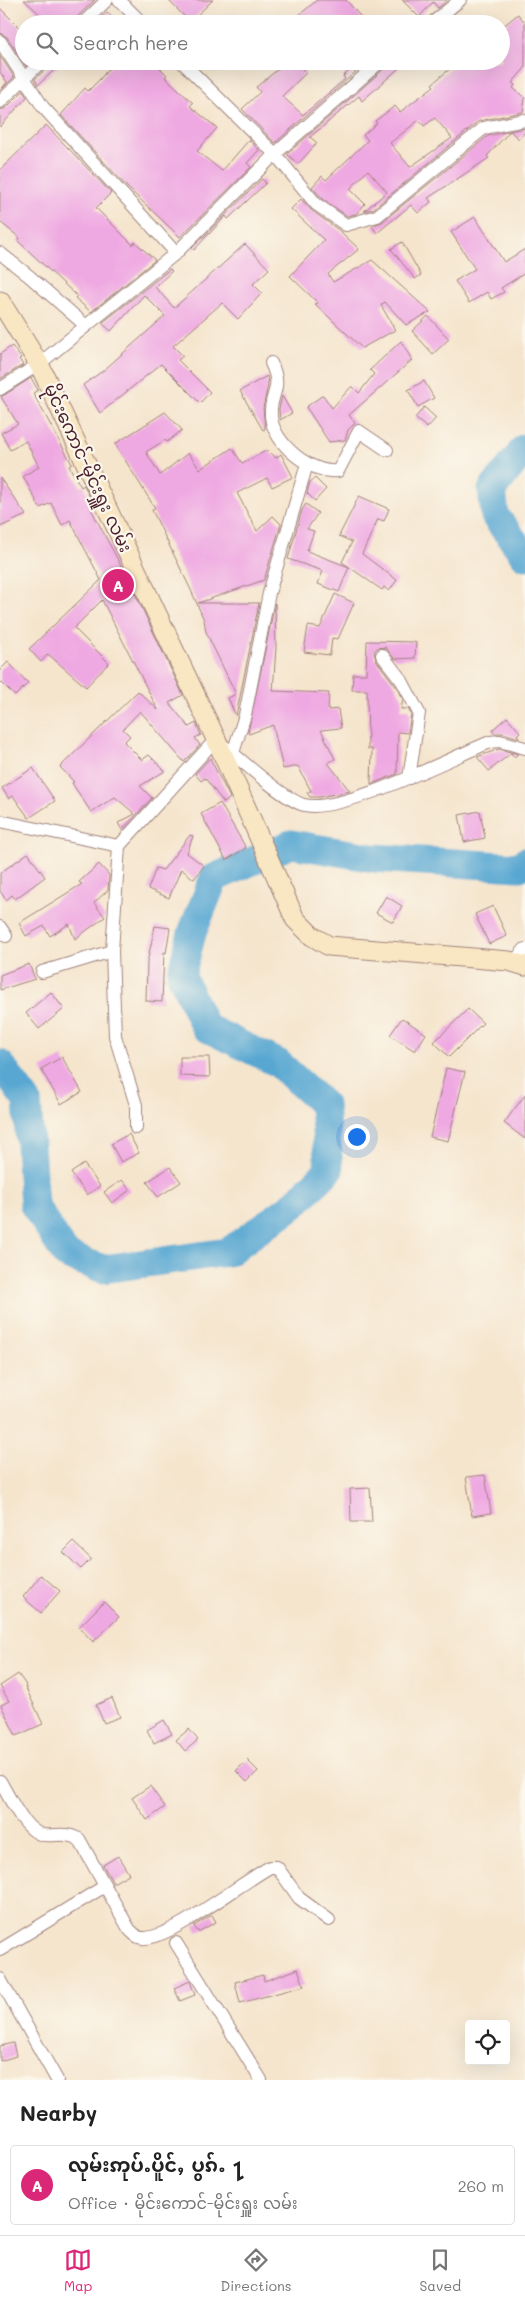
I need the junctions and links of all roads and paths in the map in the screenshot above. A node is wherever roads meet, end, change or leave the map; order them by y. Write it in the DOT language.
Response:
graph roads {
  1 [pos="107,0"];
  2 [pos="119,0"];
  3 [pos="460,0"];
  4 [pos="91,15"];
  5 [pos="134,15"];
  6 [pos="442,15"];
  7 [pos="0,41"];
  8 [pos="15,63"];
  9 [pos="20,70"];
  10 [pos="32,70"];
  11 [pos="190,70"];
  12 [pos="371,70"];
  13 [pos="25,77"];
  14 [pos="0,102"];
  15 [pos="525,119"];
  16 [pos="274,154"];
  17 [pos="0,253"];
  18 [pos="176,253"];
  19 [pos="0,301"];
  20 [pos="85,326"];
  21 [pos="270,363"];
  22 [pos="39,364"];
  23 [pos="0,389"];
  24 [pos="387,450"];
  25 [pos="307,464"];
  26 [pos="382,656"];
  27 [pos="216,739"];
  28 [pos="525,748"];
  29 [pos="233,753"];
  30 [pos="409,778"];
  31 [pos="0,821"];
  32 [pos="119,846"];
  33 [pos="525,949"];
  34 [pos="112,951"];
  35 [pos="517,964"];
  36 [pos="42,972"];
  37 [pos="136,1128"];
  38 [pos="0,1781"];
  39 [pos="105,1886"];
  40 [pos="329,1920"];
  41 [pos="176,1943"];
  42 [pos="0,1950"];
  43 [pos="0,1979"];
  44 [pos="57,2080"];
  45 [pos="261,2080"];
  1 -- 4 [label="street"];
  2 -- 5 [label="street"];
  3 -- 6 [label="street"];
  7 -- 8 [label="street"];
  9 -- 13 [label="street"];
  10 -- 13 [label="street"];
  11 -- 16 [label="street"];
  12 -- 16 [label="street"];
  13 -- 14 [label="street"];
  13 -- 18 [label="street"];
  15 -- 16 [label="street"];
  16 -- 18 [label="street"];
  17 -- 20 [label="street"];
  18 -- 20 [label="street"];
  19 -- 22 [label="main road, မိုင်းကောင်-မိုင်းရှူး လမ်း"];
  20 -- 22 [label="street"];
  21 -- 25 [label="street"];
  22 -- 23 [label="street"];
  22 -- 27 [label="main road, မိုင်းကောင်-မိုင်းရှူး လမ်း"];
  24 -- 25 [label="street"];
  25 -- 29 [label="street"];
  26 -- 30 [label="street"];
  27 -- 29 [label="street"];
  27 -- 32 [label="street"];
  27 -- 35 [label="main road, မိုင်းကောင်-မိုင်းရှူး လမ်း"];
  28 -- 30 [label="street"];
  29 -- 30 [label="street"];
  31 -- 32 [label="street"];
  32 -- 34 [label="street"];
  33 -- 35 [label="street"];
  34 -- 36 [label="street"];
  34 -- 37 [label="street"];
  38 -- 39 [label="street"];
  39 -- 40 [label="street"];
  39 -- 42 [label="street"];
  41 -- 45 [label="street"];
  43 -- 44 [label="street"];
}
